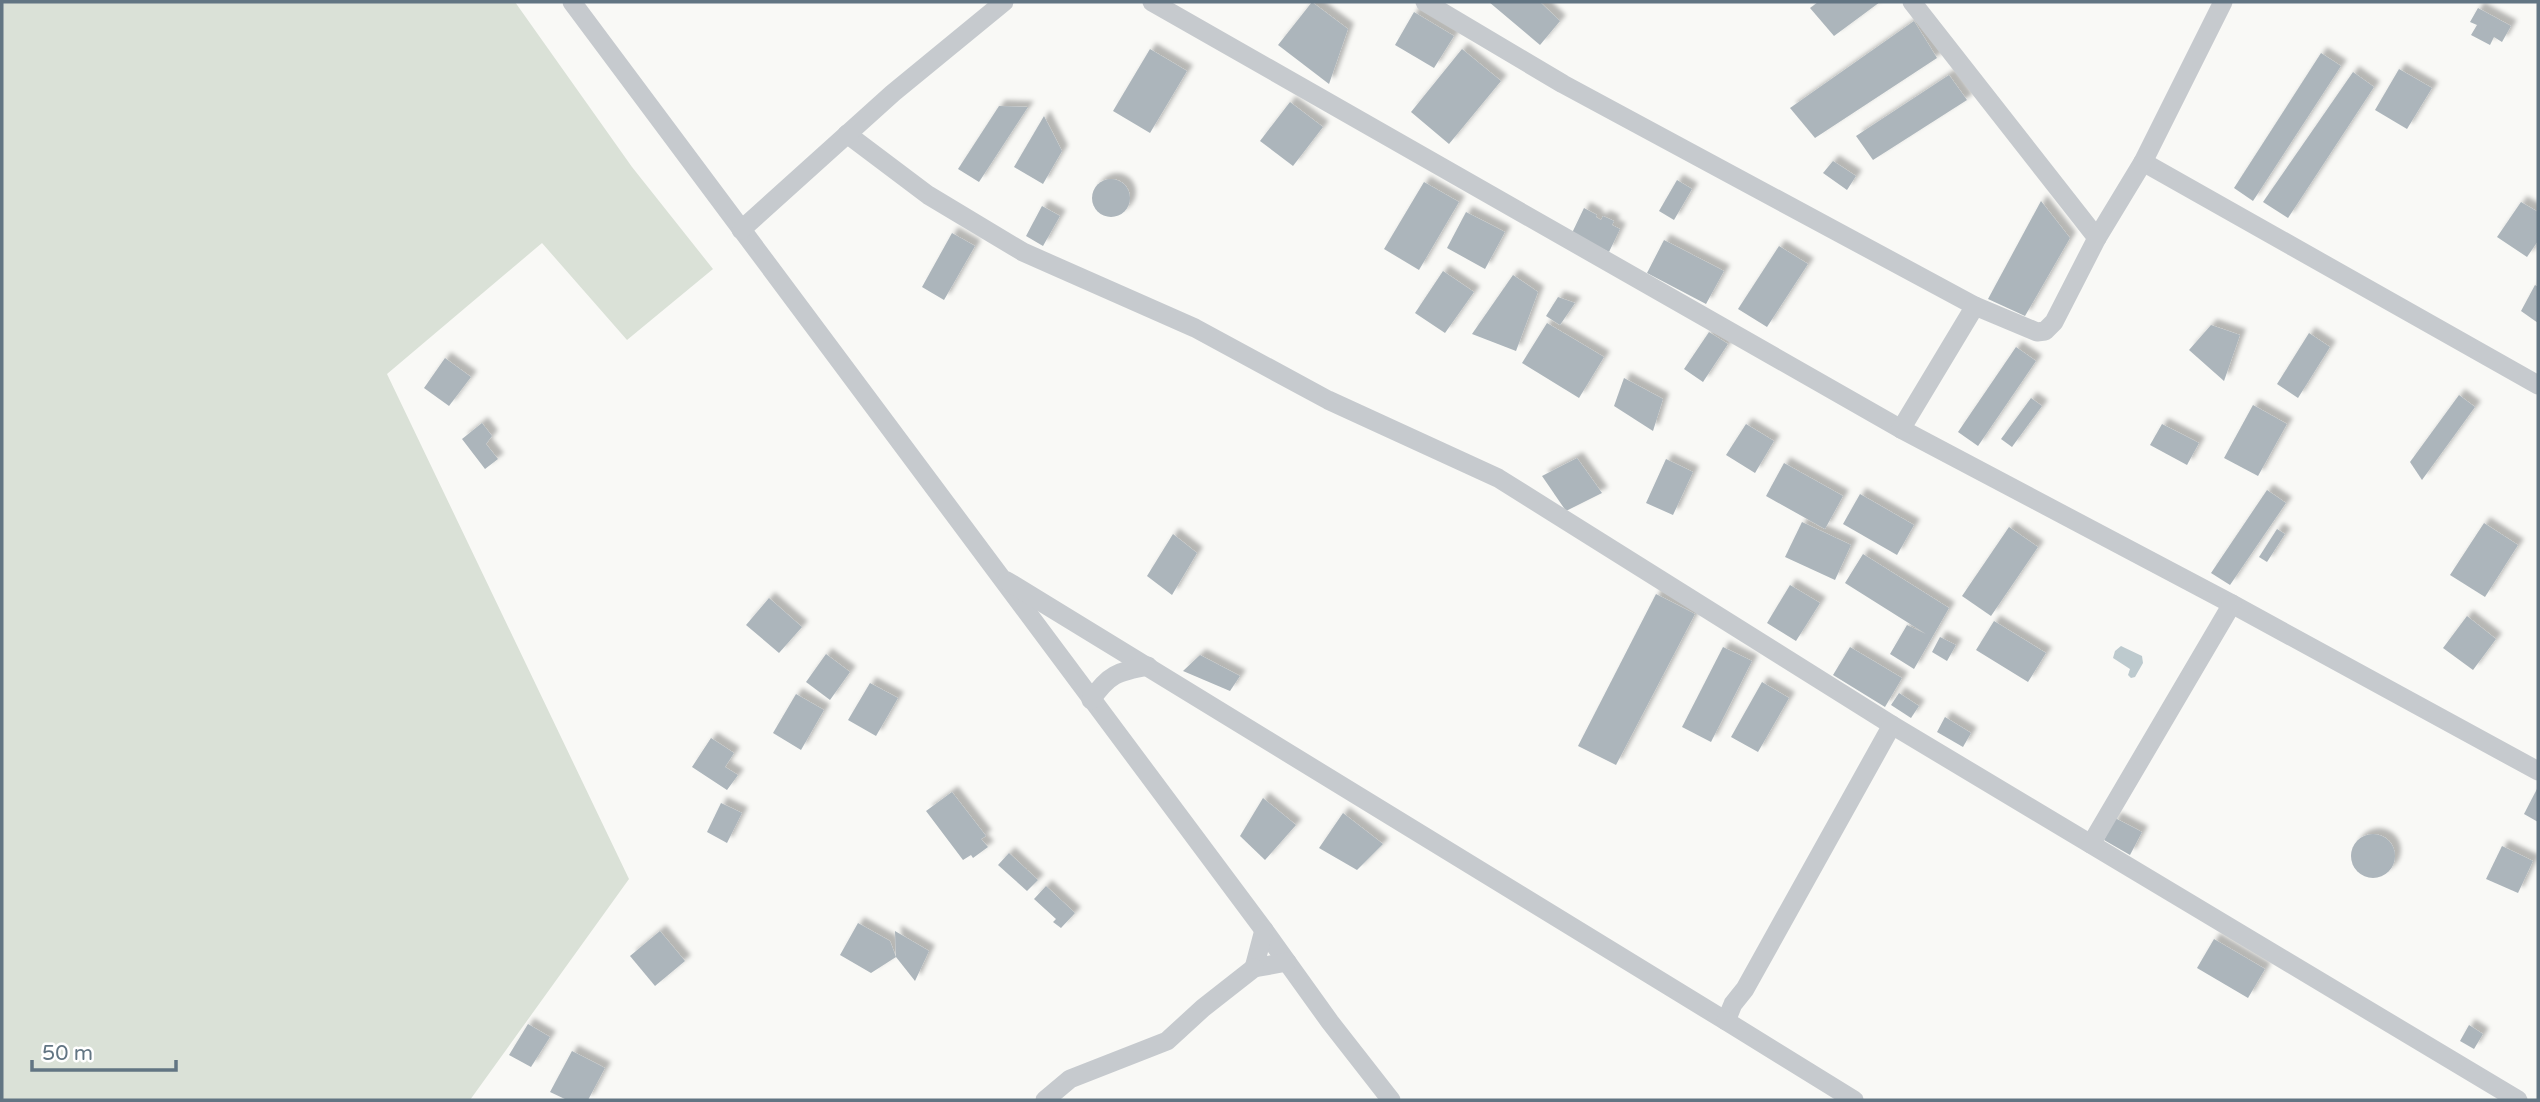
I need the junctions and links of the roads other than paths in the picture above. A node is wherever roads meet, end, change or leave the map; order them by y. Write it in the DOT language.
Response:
graph roads {
  1 [pos="572,2"];
  2 [pos="1004,2"];
  3 [pos="1152,2"];
  4 [pos="1425,2"];
  5 [pos="1912,2"];
  6 [pos="2223,2"];
  7 [pos="847,134"];
  8 [pos="2143,162"];
  9 [pos="741,230"];
  10 [pos="2097,238"];
  11 [pos="1975,306"];
  12 [pos="2538,385"];
  13 [pos="1901,429"];
  14 [pos="998,577"];
  15 [pos="2232,604"];
  16 [pos="1148,666"];
  17 [pos="1091,700"];
  18 [pos="1892,725"];
  19 [pos="2538,771"];
  20 [pos="2091,844"];
  21 [pos="1264,930"];
  22 [pos="1287,962"];
  23 [pos="1254,968"];
  24 [pos="1726,1021"];
  25 [pos="1045,1100"];
  26 [pos="1391,1100"];
  27 [pos="1854,1100"];
  28 [pos="2518,1100"];
  1 -- 9 [label="street"];
  2 -- 7 [label="street"];
  3 -- 13 [label="street"];
  4 -- 11 [label="street"];
  5 -- 10 [label="street"];
  6 -- 8 [label="street"];
  7 -- 9 [label="street"];
  7 -- 18 [label="street"];
  8 -- 10 [label="street"];
  8 -- 12 [label="street"];
  9 -- 14 [label="street"];
  10 -- 11 [label="street"];
  11 -- 13 [label="street"];
  13 -- 15 [label="street"];
  14 -- 16 [label="street"];
  14 -- 17 [label="street"];
  15 -- 19 [label="street"];
  15 -- 20 [label="street"];
  16 -- 17 [label="street"];
  16 -- 24 [label="street"];
  17 -- 21 [label="street"];
  18 -- 20 [label="street"];
  18 -- 24 [label="street"];
  20 -- 28 [label="street"];
  21 -- 22 [label="street"];
  21 -- 23 [label="street"];
  22 -- 23 [label="street"];
  22 -- 26 [label="street"];
  23 -- 25 [label="street"];
  24 -- 27 [label="street"];
}
